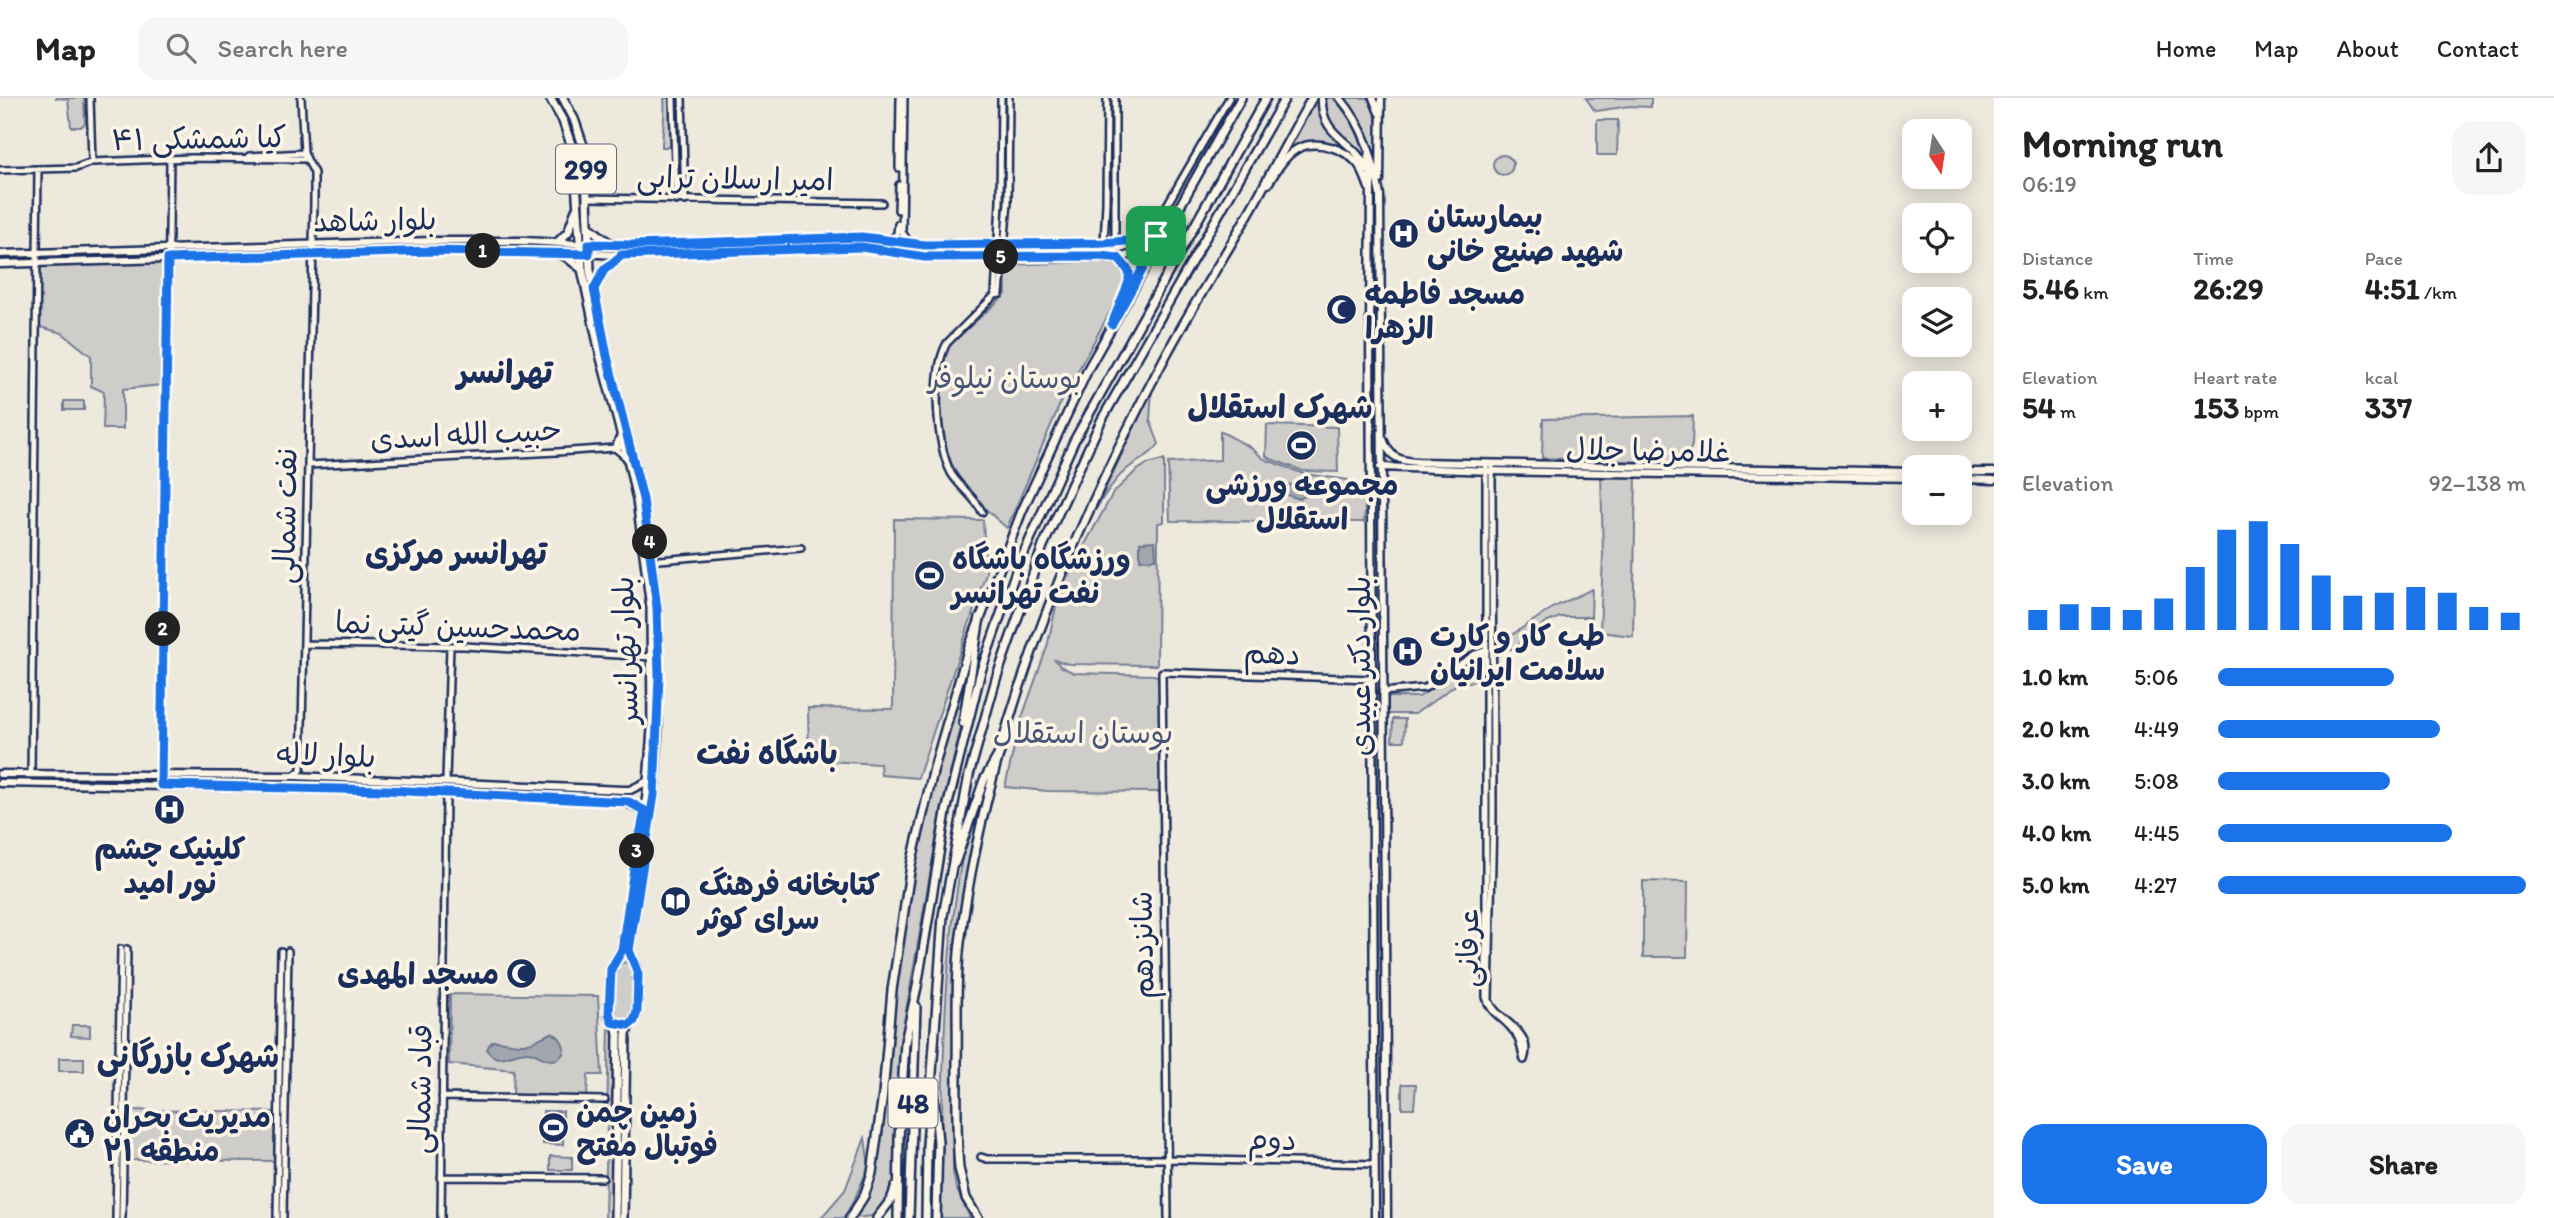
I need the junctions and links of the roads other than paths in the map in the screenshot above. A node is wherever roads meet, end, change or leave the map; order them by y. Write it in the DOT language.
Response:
graph roads {
  1 [pos="90,98"];
  2 [pos="301,98"];
  3 [pos="550,98"];
  4 [pos="563,98"];
  5 [pos="673,98"];
  6 [pos="682,98"];
  7 [pos="902,98"];
  8 [pos="1001,98"];
  9 [pos="1009,98"];
  10 [pos="1107,98"];
  11 [pos="1115,98"];
  12 [pos="1229,98"];
  13 [pos="1241,98"];
  14 [pos="1266,98"];
  15 [pos="1285,98"];
  16 [pos="1312,98"];
  17 [pos="1322,98"];
  18 [pos="1338,98"];
  19 [pos="1373,98"];
  20 [pos="1381,98"];
  21 [pos="1356,122"];
  22 [pos="1381,125"];
  23 [pos="305,156"];
  24 [pos="170,159"];
  25 [pos="92,162"];
  26 [pos="38,169"];
  27 [pos="0,170"];
  28 [pos="1371,181"];
  29 [pos="1371,192"];
  30 [pos="1380,195"];
  31 [pos="588,198"];
  32 [pos="676,201"];
  33 [pos="685,201"];
  34 [pos="882,203"];
  35 [pos="578,206"];
  36 [pos="1253,206"];
  37 [pos="588,226"];
  38 [pos="1166,227"];
  39 [pos="1106,229"];
  40 [pos="1115,229"];
  41 [pos="1136,240"];
  42 [pos="889,241"];
  43 [pos="1126,241"];
  44 [pos="558,242"];
  45 [pos="1115,242"];
  46 [pos="1001,243"];
  47 [pos="1104,243"];
  48 [pos="314,244"];
  49 [pos="580,244"];
  50 [pos="589,244"];
  51 [pos="909,244"];
  52 [pos="615,246"];
  53 [pos="169,249"];
  54 [pos="549,251"];
  55 [pos="37,253"];
  56 [pos="585,253"];
  57 [pos="0,254"];
  58 [pos="314,254"];
  59 [pos="618,255"];
  60 [pos="1000,257"];
  61 [pos="1118,258"];
  62 [pos="168,259"];
  63 [pos="36,263"];
  64 [pos="0,264"];
  65 [pos="582,269"];
  66 [pos="594,289"];
  67 [pos="1112,324"];
  68 [pos="1381,430"];
  69 [pos="626,445"];
  70 [pos="615,448"];
  71 [pos="309,466"];
  72 [pos="1371,467"];
  73 [pos="1382,467"];
  74 [pos="1489,468"];
  75 [pos="1902,471"];
  76 [pos="1972,472"];
  77 [pos="1994,472"];
  78 [pos="1902,478"];
  79 [pos="1972,479"];
  80 [pos="1994,480"];
  81 [pos="982,512"];
  82 [pos="801,548"];
  83 [pos="649,561"];
  84 [pos="980,617"];
  85 [pos="304,644"];
  86 [pos="450,646"];
  87 [pos="1487,650"];
  88 [pos="652,657"];
  89 [pos="1162,672"];
  90 [pos="1372,679"];
  91 [pos="1382,679"];
  92 [pos="1382,692"];
  93 [pos="960,750"];
  94 [pos="1000,752"];
  95 [pos="0,774"];
  96 [pos="31,774"];
  97 [pos="161,775"];
  98 [pos="295,776"];
  99 [pos="446,781"];
  100 [pos="648,781"];
  101 [pos="0,783"];
  102 [pos="161,785"];
  103 [pos="591,788"];
  104 [pos="446,792"];
  105 [pos="590,799"];
  106 [pos="645,811"];
  107 [pos="950,873"];
  108 [pos="618,958"];
  109 [pos="631,959"];
  110 [pos="917,987"];
  111 [pos="615,1024"];
  112 [pos="629,1025"];
  113 [pos="932,1080"];
  114 [pos="442,1097"];
  115 [pos="605,1100"];
  116 [pos="981,1157"];
  117 [pos="1168,1159"];
  118 [pos="1374,1164"];
  119 [pos="899,1175"];
  120 [pos="441,1177"];
  121 [pos="604,1178"];
  122 [pos="116,1218"];
  123 [pos="122,1218"];
  124 [pos="277,1218"];
  125 [pos="283,1218"];
  126 [pos="441,1218"];
  127 [pos="615,1218"];
  128 [pos="623,1218"];
  129 [pos="850,1218"];
  130 [pos="877,1218"];
  131 [pos="898,1218"];
  132 [pos="909,1218"];
  133 [pos="926,1218"];
  134 [pos="936,1218"];
  135 [pos="978,1218"];
  136 [pos="1168,1218"];
  137 [pos="1375,1218"];
  138 [pos="1387,1218"];
  1 -- 25 [label="street"];
  2 -- 23 [label="street, نفت شمالی"];
  3 -- 35 [label="main road, بلوار تهرانسر / 299"];
  4 -- 31 [label="main road, بلوار تهرانسر / 299"];
  5 -- 32 [label="street"];
  6 -- 33 [label="street"];
  7 -- 42 [label="street"];
  7 -- 51 [label="street"];
  8 -- 46 [label="street"];
  9 -- 46 [label="street"];
  10 -- 39 [label="street"];
  11 -- 40 [label="street"];
  12 -- 41 [label="street"];
  13 -- 38 [label="main road"];
  14 -- 93 [label="main road, 48"];
  15 -- 107 [label="main road, 48"];
  16 -- 36 [label="main road"];
  17 -- 28 [label="main road"];
  18 -- 21 [label="main road"];
  19 -- 22 [label="main road"];
  20 -- 22 [label="main road"];
  21 -- 28 [label="main road, بلوار دکتر عبیدی"];
  21 -- 30 [label="main road, بلوار دکتر عبیدی"];
  22 -- 30 [label="main road"];
  23 -- 24 [label="street, ۴۱ کیا شمشکی"];
  23 -- 48 [label="street, نفت شمالی"];
  24 -- 25 [label="street, ۴۱ کیا شمشکی"];
  24 -- 53 [label="street"];
  25 -- 26 [label="street, ۴۱ کیا شمشکی"];
  26 -- 27 [label="street, ۴۱ کیا شمشکی"];
  26 -- 55 [label="street"];
  28 -- 29 [label="main road, بلوار دکتر عبیدی"];
  29 -- 36 [label="main road"];
  29 -- 72 [label="main road, بلوار دکتر عبیدی"];
  30 -- 68 [label="main road, بلوار دکتر عبیدی"];
  31 -- 32 [label="street, امیر ارسلان ترابی"];
  31 -- 37 [label="main road, بلوار تهرانسر / 299"];
  32 -- 33 [label="street, امیر ارسلان ترابی"];
  33 -- 34 [label="street, امیر ارسلان ترابی"];
  35 -- 44 [label="main road"];
  35 -- 49 [label="main road, بلوار تهرانسر / 299"];
  36 -- 94 [label="main road"];
  37 -- 50 [label="main road, بلوار تهرانسر / 299"];
  37 -- 52 [label="main road"];
  38 -- 41 [label="main road, بلوار شاهد"];
  38 -- 67 [label="main road"];
  39 -- 40 [label="street"];
  39 -- 47 [label="street"];
  40 -- 45 [label="street"];
  41 -- 43 [label="main road, بلوار شاهد"];
  42 -- 51 [label="main road, بلوار شاهد"];
  42 -- 52 [label="main road, بلوار شاهد"];
  43 -- 45 [label="main road, بلوار شاهد"];
  43 -- 61 [label="main road"];
  44 -- 48 [label="main road, بلوار شاهد"];
  44 -- 49 [label="main road, بلوار شاهد"];
  45 -- 47 [label="main road, بلوار شاهد"];
  46 -- 47 [label="main road, بلوار شاهد"];
  46 -- 51 [label="main road, بلوار شاهد"];
  46 -- 60 [label="street"];
  48 -- 53 [label="main road, بلوار شاهد"];
  48 -- 58 [label="street, نفت شمالی"];
  49 -- 50 [label="main road, بلوار شاهد"];
  49 -- 56 [label="main road, بلوار تهرانسر / 299"];
  50 -- 52 [label="main road, بلوار شاهد"];
  50 -- 56 [label="main road, بلوار تهرانسر / 299"];
  52 -- 59 [label="main road"];
  53 -- 55 [label="main road, بلوار شاهد"];
  53 -- 62 [label="street"];
  54 -- 56 [label="main road, بلوار شاهد"];
  54 -- 58 [label="main road, بلوار شاهد"];
  54 -- 65 [label="main road"];
  55 -- 57 [label="main road, بلوار شاهد"];
  55 -- 63 [label="street"];
  56 -- 59 [label="main road, بلوار شاهد"];
  56 -- 65 [label="main road, بلوار تهرانسر / 299"];
  56 -- 66 [label="main road, بلوار تهرانسر / 299"];
  58 -- 62 [label="main road, بلوار شاهد"];
  58 -- 71 [label="street, نفت شمالی"];
  59 -- 60 [label="main road, بلوار شاهد"];
  59 -- 66 [label="main road"];
  60 -- 61 [label="main road, بلوار شاهد"];
  60 -- 81 [label="street"];
  61 -- 67 [label="main road"];
  62 -- 63 [label="main road, بلوار شاهد"];
  62 -- 97 [label="street"];
  63 -- 64 [label="main road, بلوار شاهد"];
  63 -- 96 [label="street"];
  65 -- 69 [label="main road, بلوار تهرانسر"];
  66 -- 69 [label="main road, بلوار تهرانسر / 299"];
  67 -- 84 [label="main road"];
  68 -- 73 [label="main road, بلوار دکتر عبیدی"];
  68 -- 74 [label="main road, غلامرضا جلال"];
  69 -- 70 [label="street"];
  69 -- 70 [label="street, حبیب الله اسدی"];
  69 -- 70 [label="street"];
  69 -- 83 [label="main road, بلوار تهرانسر / 299"];
  70 -- 71 [label="street, حبیب الله اسدی"];
  71 -- 85 [label="street, نفت شمالی"];
  72 -- 73 [label="main road, غلامرضا جلال"];
  72 -- 90 [label="main road, بلوار دکتر عبیدی"];
  73 -- 74 [label="main road, غلامرضا جلال"];
  73 -- 91 [label="main road, بلوار دکتر عبیدی"];
  74 -- 75 [label="main road, غلامرضا جلال"];
  74 -- 78 [label="main road, غلامرضا جلال"];
  74 -- 87 [label="street, عرفانی"];
  74 -- 87 [label="street, عرفانی"];
  76 -- 77 [label="main road"];
  79 -- 80 [label="main road"];
  82 -- 83 [label="street"];
  83 -- 88 [label="main road, بلوار تهرانسر"];
  83 -- 109 [label="main road, بلوار تهرانسر / 299"];
  84 -- 93 [label="main road"];
  84 -- 129 [label="main road"];
  85 -- 86 [label="street, محمدحسین گیتی نما"];
  85 -- 98 [label="street, نفت شمالی"];
  86 -- 88 [label="street, محمدحسین گیتی نما"];
  86 -- 99 [label="street"];
  87 -- 92 [label="street"];
  88 -- 100 [label="main road, بلوار تهرانسر"];
  89 -- 90 [label="street, دهم"];
  89 -- 117 [label="street, شانزدهم"];
  90 -- 91 [label="main road, دهم"];
  90 -- 118 [label="main road, بلوار دکتر عبیدی"];
  91 -- 92 [label="main road, بلوار دکتر عبیدی"];
  92 -- 138 [label="main road, بلوار دکتر عبیدی"];
  93 -- 110 [label="main road, 48"];
  94 -- 107 [label="main road"];
  94 -- 135 [label="main road"];
  95 -- 96 [label="main road, بلوار لاله"];
  96 -- 97 [label="main road, بلوار لاله"];
  97 -- 98 [label="main road, بلوار لاله"];
  97 -- 102 [label="street"];
  98 -- 99 [label="main road, بلوار لاله"];
  99 -- 103 [label="main road, بلوار لاله"];
  99 -- 104 [label="main road"];
  100 -- 103 [label="main road, بلوار لاله"];
  100 -- 106 [label="main road, بلوار تهرانسر"];
  101 -- 102 [label="main road, بلوار لاله"];
  102 -- 104 [label="main road, بلوار لاله"];
  103 -- 105 [label="main road"];
  104 -- 105 [label="main road, بلوار لاله"];
  104 -- 114 [label="street, قباد شمالی"];
  105 -- 106 [label="main road, بلوار لاله"];
  106 -- 108 [label="main road, بلوار تهرانسر"];
  107 -- 113 [label="main road, 48"];
  108 -- 109 [label="main road"];
  108 -- 111 [label="main road, بلوار تهرانسر"];
  109 -- 112 [label="main road, بلوار تهرانسر"];
  110 -- 119 [label="main road"];
  110 -- 132 [label="main road, 48"];
  111 -- 112 [label="main road"];
  111 -- 127 [label="main road"];
  112 -- 128 [label="main road"];
  113 -- 133 [label="main road, 48"];
  113 -- 134 [label="main road"];
  114 -- 115 [label="street"];
  114 -- 120 [label="street, قباد شمالی"];
  116 -- 117 [label="street, دوم"];
  117 -- 118 [label="street, دوم"];
  117 -- 136 [label="street, شانزدهم"];
  118 -- 137 [label="main road, بلوار دکتر عبیدی"];
  119 -- 130 [label="main road"];
  119 -- 131 [label="main road"];
  120 -- 121 [label="street"];
  120 -- 126 [label="street, قباد شمالی"];
  122 -- 123 [label="street"];
  124 -- 125 [label="street"];
}
